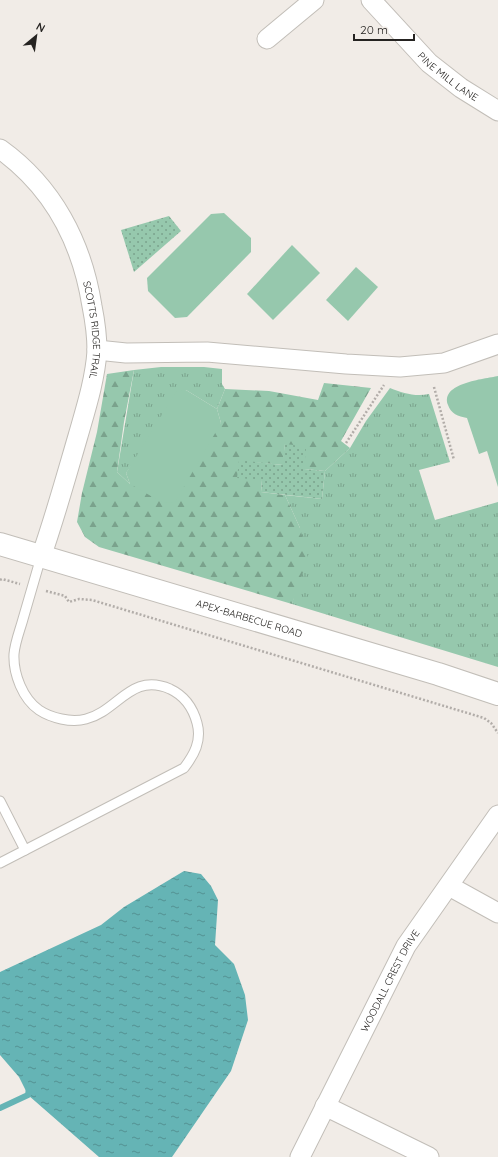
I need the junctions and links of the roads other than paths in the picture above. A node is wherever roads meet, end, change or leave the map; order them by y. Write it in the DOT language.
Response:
graph roads {
  1 [pos="314,0"];
  2 [pos="371,0"];
  3 [pos="267,39"];
  4 [pos="498,111"];
  5 [pos="0,149"];
  6 [pos="498,344"];
  7 [pos="97,350"];
  8 [pos="0,544"];
  9 [pos="41,557"];
  10 [pos="498,694"];
  11 [pos="0,801"];
  12 [pos="498,815"];
  13 [pos="25,850"];
  14 [pos="0,863"];
  15 [pos="449,886"];
  16 [pos="498,913"];
  17 [pos="325,1106"];
  18 [pos="300,1157"];
  19 [pos="429,1157"];
  1 -- 3 [label="street"];
  2 -- 4 [label="street, PINE MILL LANE"];
  5 -- 7 [label="street, SCOTTS RIDGE TRAIL"];
  6 -- 7 [label="street"];
  7 -- 9 [label="street, SCOTTS RIDGE TRAIL"];
  8 -- 9 [label="street, APEX-BARBECUE ROAD"];
  9 -- 10 [label="street, APEX-BARBECUE ROAD"];
  9 -- 13 [label="lane"];
  11 -- 13 [label="lane"];
  12 -- 15 [label="street, WOODALL CREST DRIVE"];
  13 -- 14 [label="lane"];
  15 -- 16 [label="street"];
  15 -- 17 [label="street, WOODALL CREST DRIVE"];
  17 -- 18 [label="street, WOODALL CREST DRIVE"];
  17 -- 19 [label="street"];
}
